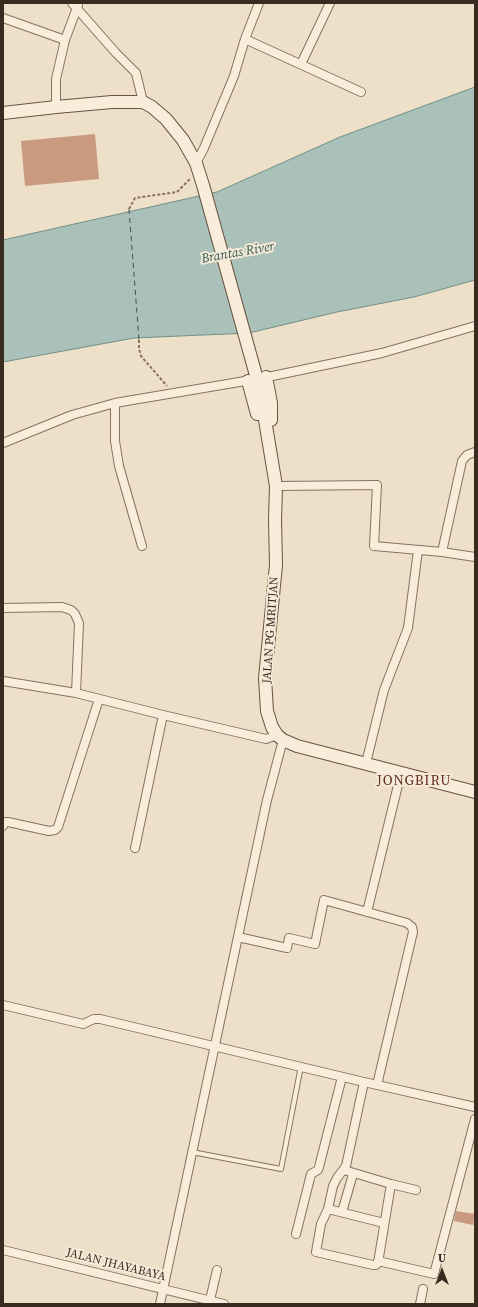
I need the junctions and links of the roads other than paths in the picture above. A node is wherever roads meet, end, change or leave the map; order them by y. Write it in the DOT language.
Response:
graph roads {
  1 [pos="259,3"];
  2 [pos="330,3"];
  3 [pos="75,5"];
  4 [pos="3,18"];
  5 [pos="245,39"];
  6 [pos="65,40"];
  7 [pos="301,64"];
  8 [pos="361,92"];
  9 [pos="143,102"];
  10 [pos="56,107"];
  11 [pos="3,113"];
  12 [pos="196,163"];
  13 [pos="475,326"];
  14 [pos="257,379"];
  15 [pos="115,404"];
  16 [pos="3,443"];
  17 [pos="475,452"];
  18 [pos="276,486"];
  19 [pos="142,546"];
  20 [pos="418,550"];
  21 [pos="442,552"];
  22 [pos="475,557"];
  23 [pos="3,608"];
  24 [pos="3,681"];
  25 [pos="76,694"];
  26 [pos="99,699"];
  27 [pos="163,715"];
  28 [pos="280,738"];
  29 [pos="366,763"];
  30 [pos="401,773"];
  31 [pos="475,792"];
  32 [pos="3,826"];
  33 [pos="135,848"];
  34 [pos="367,912"];
  35 [pos="238,937"];
  36 [pos="3,1005"];
  37 [pos="215,1046"];
  38 [pos="301,1066"];
  39 [pos="342,1077"];
  40 [pos="364,1082"];
  41 [pos="377,1085"];
  42 [pos="475,1107"];
  43 [pos="475,1119"];
  44 [pos="192,1152"];
  45 [pos="344,1170"];
  46 [pos="352,1174"];
  47 [pos="390,1184"];
  48 [pos="416,1190"];
  49 [pos="328,1209"];
  50 [pos="342,1212"];
  51 [pos="384,1223"];
  52 [pos="296,1234"];
  53 [pos="3,1250"];
  54 [pos="378,1261"];
  55 [pos="217,1270"];
  56 [pos="163,1289"];
  57 [pos="423,1289"];
  58 [pos="210,1300"];
  59 [pos="160,1304"];
  60 [pos="222,1304"];
  61 [pos="420,1304"];
  1 -- 5 [label="street"];
  2 -- 7 [label="street"];
  3 -- 6 [label="street"];
  3 -- 9 [label="street"];
  4 -- 6 [label="street"];
  5 -- 7 [label="street"];
  5 -- 12 [label="street"];
  6 -- 10 [label="street"];
  7 -- 8 [label="street"];
  9 -- 10 [label="main road"];
  9 -- 12 [label="main road, JALAN PG MRITJAN"];
  10 -- 11 [label="main road"];
  12 -- 14 [label="main road, JALAN PG MRITJAN"];
  13 -- 14 [label="street"];
  14 -- 15 [label="street"];
  14 -- 18 [label="main road, JALAN PG MRITJAN"];
  15 -- 16 [label="street"];
  15 -- 19 [label="street"];
  17 -- 21 [label="street"];
  18 -- 20 [label="street"];
  18 -- 28 [label="main road, JALAN PG MRITJAN"];
  20 -- 21 [label="street"];
  20 -- 29 [label="street"];
  21 -- 22 [label="street"];
  23 -- 25 [label="street"];
  24 -- 25 [label="street"];
  25 -- 26 [label="street"];
  26 -- 27 [label="street"];
  26 -- 32 [label="street"];
  27 -- 28 [label="street"];
  27 -- 33 [label="street"];
  28 -- 29 [label="main road"];
  28 -- 35 [label="street"];
  29 -- 30 [label="main road"];
  30 -- 31 [label="main road"];
  30 -- 34 [label="street"];
  34 -- 35 [label="street"];
  34 -- 41 [label="street"];
  35 -- 37 [label="street"];
  36 -- 37 [label="street"];
  37 -- 38 [label="street"];
  37 -- 44 [label="street"];
  38 -- 39 [label="street"];
  38 -- 44 [label="lane"];
  39 -- 40 [label="street"];
  39 -- 52 [label="street"];
  40 -- 41 [label="street"];
  40 -- 45 [label="street"];
  41 -- 42 [label="street"];
  43 -- 54 [label="street"];
  44 -- 56 [label="street"];
  45 -- 46 [label="street"];
  45 -- 49 [label="street"];
  46 -- 47 [label="street"];
  46 -- 50 [label="street"];
  47 -- 48 [label="street"];
  47 -- 51 [label="street"];
  49 -- 50 [label="street"];
  49 -- 54 [label="street"];
  50 -- 51 [label="street"];
  51 -- 54 [label="street"];
  53 -- 56 [label="street, JALAN JHAYABAYA"];
  55 -- 58 [label="street"];
  56 -- 58 [label="street, JALAN JHAYABAYA"];
  56 -- 59 [label="street"];
  57 -- 61 [label="street"];
  58 -- 60 [label="street, JALAN JHAYABAYA"];
}
